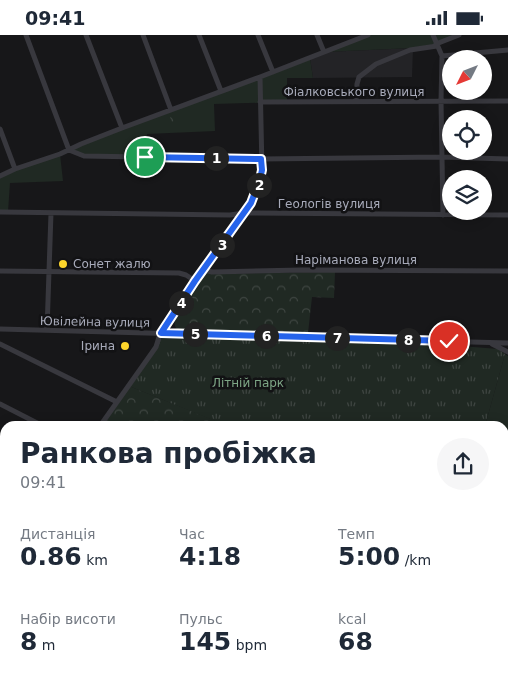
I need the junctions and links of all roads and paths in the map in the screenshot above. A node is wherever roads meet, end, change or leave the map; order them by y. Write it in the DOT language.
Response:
graph roads {
  1 [pos="26,35"];
  2 [pos="86,35"];
  3 [pos="143,35"];
  4 [pos="199,35"];
  5 [pos="258,35"];
  6 [pos="317,35"];
  7 [pos="368,35"];
  8 [pos="433,35"];
  9 [pos="459,35"];
  10 [pos="437,45"];
  11 [pos="508,49"];
  12 [pos="492,51"];
  13 [pos="324,52"];
  14 [pos="442,57"];
  15 [pos="273,72"];
  16 [pos="260,77"];
  17 [pos="221,91"];
  18 [pos="441,101"];
  19 [pos="508,101"];
  20 [pos="260,102"];
  21 [pos="356,103"];
  22 [pos="171,110"];
  23 [pos="122,128"];
  24 [pos="0,129"];
  25 [pos="70,150"];
  26 [pos="441,157"];
  27 [pos="261,159"];
  28 [pos="508,159"];
  29 [pos="15,169"];
  30 [pos="0,176"];
  31 [pos="442,186"];
  32 [pos="0,212"];
  33 [pos="51,213"];
  34 [pos="244,213"];
  35 [pos="442,215"];
  36 [pos="492,215"];
  37 [pos="508,215"];
  38 [pos="204,270"];
  39 [pos="0,271"];
  40 [pos="508,271"];
  41 [pos="49,273"];
  42 [pos="195,281"];
  43 [pos="0,329"];
  44 [pos="47,330"];
  45 [pos="161,333"];
  46 [pos="490,343"];
  47 [pos="508,343"];
  48 [pos="0,344"];
  49 [pos="508,352"];
  50 [pos="117,402"];
  51 [pos="0,404"];
  52 [pos="33,421"];
  53 [pos="104,421"];
  1 -- 25 [label="street"];
  2 -- 23 [label="street"];
  3 -- 22 [label="street"];
  4 -- 17 [label="street"];
  5 -- 15 [label="street"];
  6 -- 13 [label="street"];
  7 -- 13 [label="street"];
  8 -- 10 [label="street"];
  9 -- 10 [label="street"];
  10 -- 14 [label="street"];
  10 -- 21 [label="street"];
  11 -- 12 [label="street"];
  13 -- 15 [label="street"];
  14 -- 18 [label="street"];
  15 -- 16 [label="street"];
  16 -- 17 [label="street"];
  16 -- 20 [label="street"];
  17 -- 22 [label="street"];
  18 -- 19 [label="street, Фіалковського вулиця"];
  18 -- 21 [label="street, Фіалковського вулиця"];
  18 -- 26 [label="street"];
  20 -- 21 [label="street, Фіалковського вулиця"];
  20 -- 27 [label="street"];
  22 -- 23 [label="street"];
  23 -- 25 [label="street"];
  24 -- 29 [label="street"];
  25 -- 27 [label="street"];
  25 -- 29 [label="street"];
  26 -- 27 [label="street"];
  26 -- 28 [label="street"];
  26 -- 31 [label="street"];
  27 -- 34 [label="street"];
  29 -- 30 [label="street"];
  32 -- 33 [label="street, Геологів вулиця"];
  33 -- 34 [label="street, Геологів вулиця"];
  33 -- 41 [label="street"];
  34 -- 35 [label="street, Геологів вулиця"];
  34 -- 38 [label="street"];
  36 -- 37 [label="street, Геологів вулиця"];
  38 -- 40 [label="street, Наріманова вулиця"];
  38 -- 42 [label="street"];
  39 -- 41 [label="street"];
  41 -- 42 [label="street"];
  41 -- 44 [label="street"];
  42 -- 45 [label="street"];
  43 -- 44 [label="street, Ювілейна вулиця"];
  44 -- 45 [label="street, Ювілейна вулиця"];
  45 -- 46 [label="street, Ювілейна вулиця"];
  45 -- 50 [label="street"];
  46 -- 47 [label="street, Ювілейна вулиця"];
  46 -- 49 [label="street, Ювілейна вулиця"];
  48 -- 50 [label="street"];
  50 -- 53 [label="street"];
  51 -- 52 [label="street"];
}
